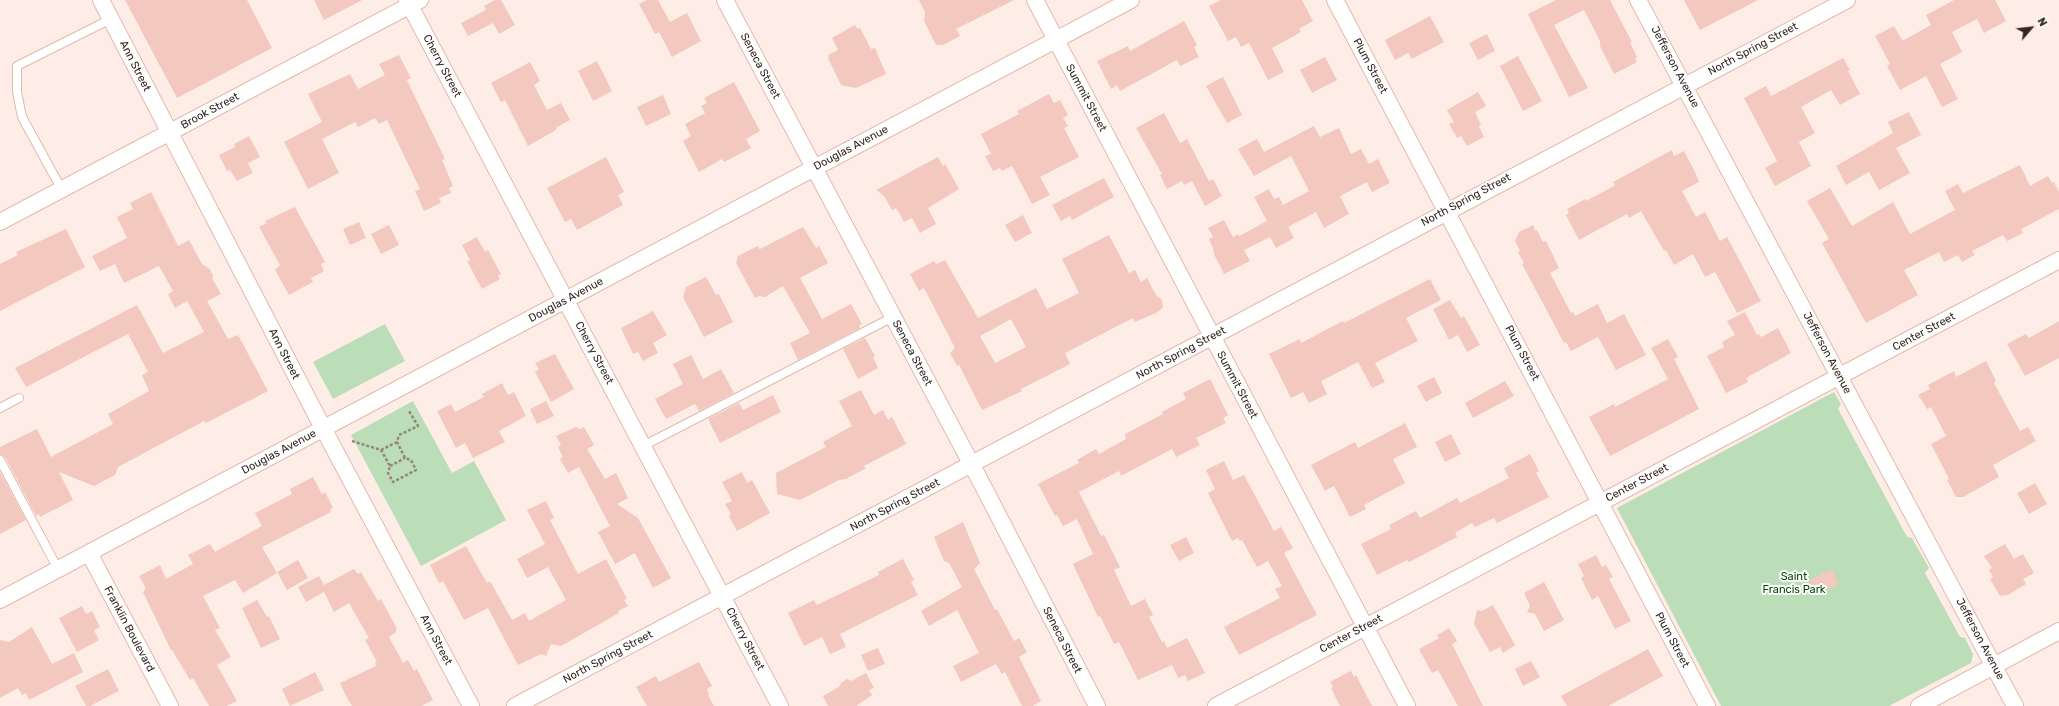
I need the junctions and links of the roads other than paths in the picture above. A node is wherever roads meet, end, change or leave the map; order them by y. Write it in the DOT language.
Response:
graph roads {
  1 [pos="101,0"];
  2 [pos="725,0"];
  3 [pos="1035,0"];
  4 [pos="1131,0"];
  5 [pos="1335,0"];
  6 [pos="1638,0"];
  7 [pos="1847,0"];
  8 [pos="413,2"];
  9 [pos="111,20"];
  10 [pos="1056,40"];
  11 [pos="1685,85"];
  12 [pos="169,132"];
  13 [pos="813,168"];
  14 [pos="62,190"];
  15 [pos="1447,210"];
  16 [pos="0,222"];
  17 [pos="2059,260"];
  18 [pos="566,300"];
  19 [pos="893,317"];
  20 [pos="1211,338"];
  21 [pos="1840,376"];
  22 [pos="19,398"];
  23 [pos="0,408"];
  24 [pos="323,428"];
  25 [pos="643,446"];
  26 [pos="0,460"];
  27 [pos="971,465"];
  28 [pos="1601,502"];
  29 [pos="89,553"];
  30 [pos="58,569"];
  31 [pos="723,597"];
  32 [pos="0,600"];
  33 [pos="1365,627"];
  34 [pos="2059,631"];
  35 [pos="1995,666"];
  36 [pos="170,706"];
  37 [pos="471,706"];
  38 [pos="515,706"];
  39 [pos="780,706"];
  40 [pos="1096,706"];
  41 [pos="1216,706"];
  42 [pos="1407,706"];
  43 [pos="1707,706"];
  44 [pos="1919,706"];
  45 [pos="2015,706"];
  1 -- 9 [label="street, Ann Street"];
  2 -- 13 [label="street, Seneca Street"];
  3 -- 10 [label="street, Summit Street"];
  4 -- 10 [label="street, Douglas Avenue"];
  5 -- 15 [label="street, Plum Street"];
  6 -- 11 [label="street, Jefferson Avenue"];
  7 -- 11 [label="street, North Spring Street"];
  8 -- 12 [label="street, Brook Street"];
  8 -- 18 [label="street, Cherry Street"];
  9 -- 12 [label="street, Ann Street"];
  9 -- 14 [label="lane"];
  10 -- 13 [label="street, Douglas Avenue"];
  10 -- 20 [label="street, Summit Street"];
  11 -- 15 [label="street, North Spring Street"];
  11 -- 21 [label="street, Jefferson Avenue"];
  12 -- 14 [label="street, Brook Street"];
  12 -- 24 [label="street, Ann Street"];
  13 -- 18 [label="street, Douglas Avenue"];
  13 -- 19 [label="street, Seneca Street"];
  14 -- 16 [label="street, Brook Street"];
  15 -- 20 [label="street, North Spring Street"];
  15 -- 28 [label="street, Plum Street"];
  17 -- 21 [label="street, Center Street"];
  18 -- 24 [label="street, Douglas Avenue"];
  18 -- 25 [label="street, Cherry Street"];
  19 -- 25 [label="lane"];
  19 -- 27 [label="street, Seneca Street"];
  20 -- 27 [label="street, North Spring Street"];
  20 -- 33 [label="street, Summit Street"];
  21 -- 28 [label="street, Center Street"];
  21 -- 35 [label="street, Jefferson Avenue"];
  22 -- 23 [label="lane"];
  24 -- 29 [label="street, Douglas Avenue"];
  24 -- 37 [label="street, Ann Street"];
  25 -- 31 [label="street, Cherry Street"];
  26 -- 30 [label="lane"];
  27 -- 31 [label="street, North Spring Street"];
  27 -- 40 [label="street, Seneca Street"];
  28 -- 33 [label="street, Center Street"];
  28 -- 43 [label="street, Plum Street"];
  29 -- 30 [label="street, Douglas Avenue"];
  29 -- 36 [label="street, Franklin Boulevard"];
  30 -- 32 [label="street, Douglas Avenue"];
  31 -- 38 [label="street, North Spring Street"];
  31 -- 39 [label="street, Cherry Street"];
  33 -- 41 [label="street, Center Street"];
  33 -- 42 [label="street, Summit Street"];
  34 -- 35 [label="street"];
  35 -- 44 [label="street"];
  35 -- 45 [label="street, Jefferson Avenue"];
}
